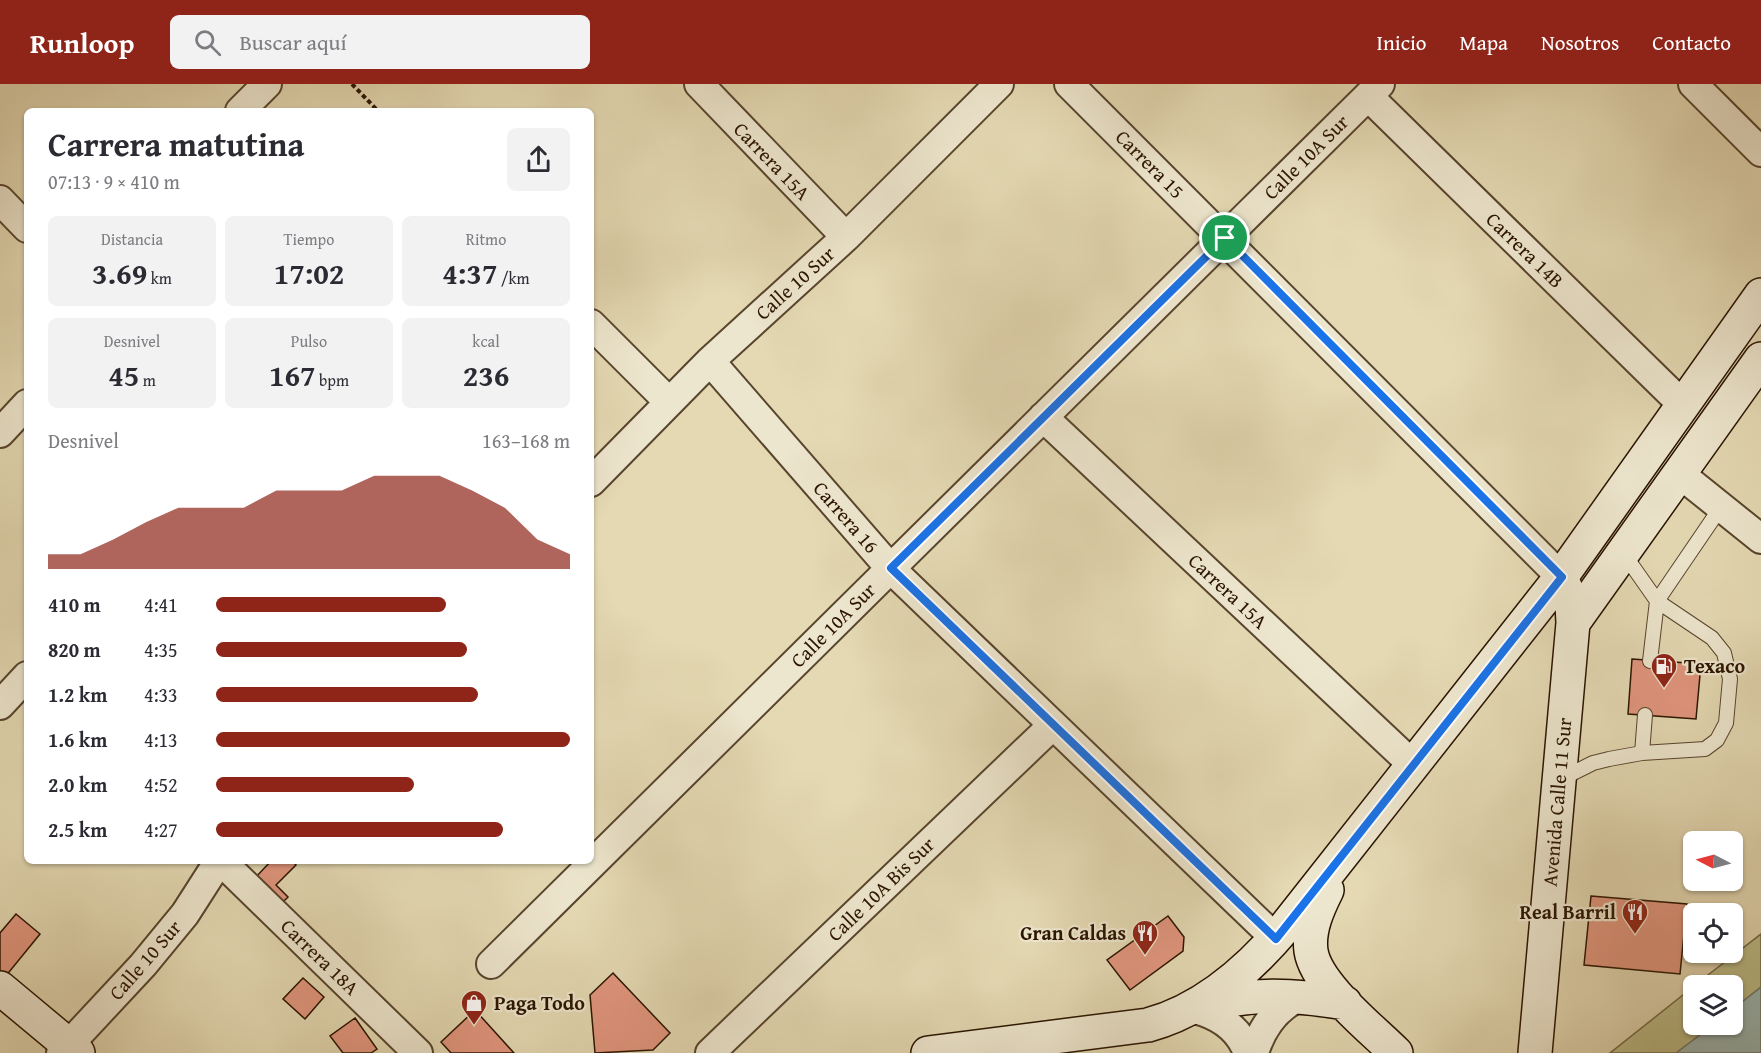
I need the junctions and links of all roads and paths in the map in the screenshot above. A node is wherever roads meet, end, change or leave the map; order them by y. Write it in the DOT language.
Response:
graph roads {
  1 [pos="267,84"];
  2 [pos="352,84"];
  3 [pos="699,84"];
  4 [pos="999,84"];
  5 [pos="1069,84"];
  6 [pos="1693,84"];
  7 [pos="1374,90"];
  8 [pos="243,108"];
  9 [pos="375,108"];
  10 [pos="1761,152"];
  11 [pos="0,200"];
  12 [pos="24,225"];
  13 [pos="846,237"];
  14 [pos="1225,238"];
  15 [pos="1761,295"];
  16 [pos="594,327"];
  17 [pos="1761,359"];
  18 [pos="710,361"];
  19 [pos="669,402"];
  20 [pos="1683,405"];
  21 [pos="24,407"];
  22 [pos="1043,417"];
  23 [pos="0,433"];
  24 [pos="1680,474"];
  25 [pos="594,479"];
  26 [pos="1721,507"];
  27 [pos="1761,539"];
  28 [pos="1623,553"];
  29 [pos="891,568"];
  30 [pos="1562,577"];
  31 [pos="1657,601"];
  32 [pos="1573,623"];
  33 [pos="1650,661"];
  34 [pos="24,684"];
  35 [pos="0,705"];
  36 [pos="1645,716"];
  37 [pos="1053,725"];
  38 [pos="1642,753"];
  39 [pos="1413,765"];
  40 [pos="1559,780"];
  41 [pos="1347,848"];
  42 [pos="594,855"];
  43 [pos="218,864"];
  44 [pos="223,864"];
  45 [pos="584,865"];
  46 [pos="1276,939"];
  47 [pos="491,964"];
  48 [pos="0,988"];
  49 [pos="1301,996"];
  50 [pos="1345,1003"];
  51 [pos="1185,1012"];
  52 [pos="69,1050"];
  53 [pos="418,1053"];
  54 [pos="710,1053"];
  55 [pos="928,1053"];
  56 [pos="1248,1053"];
  57 [pos="1254,1053"];
  58 [pos="1396,1053"];
  59 [pos="1535,1053"];
  1 -- 8 [label="street"];
  2 -- 9 [label="path"];
  3 -- 13 [label="street, Carrera 15A"];
  4 -- 13 [label="street, Calle 10 Sur"];
  5 -- 14 [label="street, Carrera 15"];
  6 -- 10 [label="street"];
  7 -- 14 [label="street, Calle 10A Sur"];
  7 -- 20 [label="street, Carrera 14B"];
  11 -- 12 [label="street"];
  13 -- 18 [label="street, Calle 10 Sur"];
  14 -- 22 [label="street, Calle 10A Sur"];
  14 -- 30 [label="street, Carrera 15"];
  15 -- 20 [label="main road"];
  16 -- 19 [label="street"];
  17 -- 24 [label="main road"];
  18 -- 19 [label="street, Calle 10 Sur"];
  18 -- 29 [label="street, Carrera 16"];
  19 -- 25 [label="street, Calle 10 Sur"];
  20 -- 30 [label="main road"];
  21 -- 23 [label="street"];
  22 -- 29 [label="street, Calle 10A Sur"];
  22 -- 39 [label="street, Carrera 15A"];
  24 -- 26 [label="street"];
  24 -- 28 [label="main road"];
  26 -- 27 [label="street"];
  26 -- 31 [label="lane"];
  28 -- 31 [label="lane"];
  28 -- 32 [label="main road"];
  29 -- 37 [label="street, Carrera 16"];
  29 -- 42 [label="street, Calle 10A Sur"];
  30 -- 32 [label="main road, Avenida Calle 11 Sur"];
  30 -- 39 [label="main road"];
  31 -- 33 [label="lane"];
  31 -- 38 [label="lane"];
  32 -- 40 [label="main road, Avenida Calle 11 Sur"];
  34 -- 35 [label="street"];
  36 -- 38 [label="lane"];
  37 -- 46 [label="street, Carrera 16"];
  37 -- 54 [label="street, Calle 10A Bis Sur"];
  38 -- 40 [label="lane"];
  39 -- 41 [label="main road"];
  40 -- 59 [label="main road, Avenida Calle 11 Sur"];
  41 -- 46 [label="main road"];
  41 -- 50 [label="main road"];
  43 -- 52 [label="street, Calle 10 Sur"];
  44 -- 53 [label="street, Carrera 18A"];
  45 -- 47 [label="street, Calle 10A Sur"];
  46 -- 51 [label="main road"];
  48 -- 52 [label="main road"];
  49 -- 50 [label="main road"];
  49 -- 51 [label="main road"];
  49 -- 57 [label="street"];
  50 -- 58 [label="main road"];
  51 -- 55 [label="main road"];
  51 -- 56 [label="street"];
}
